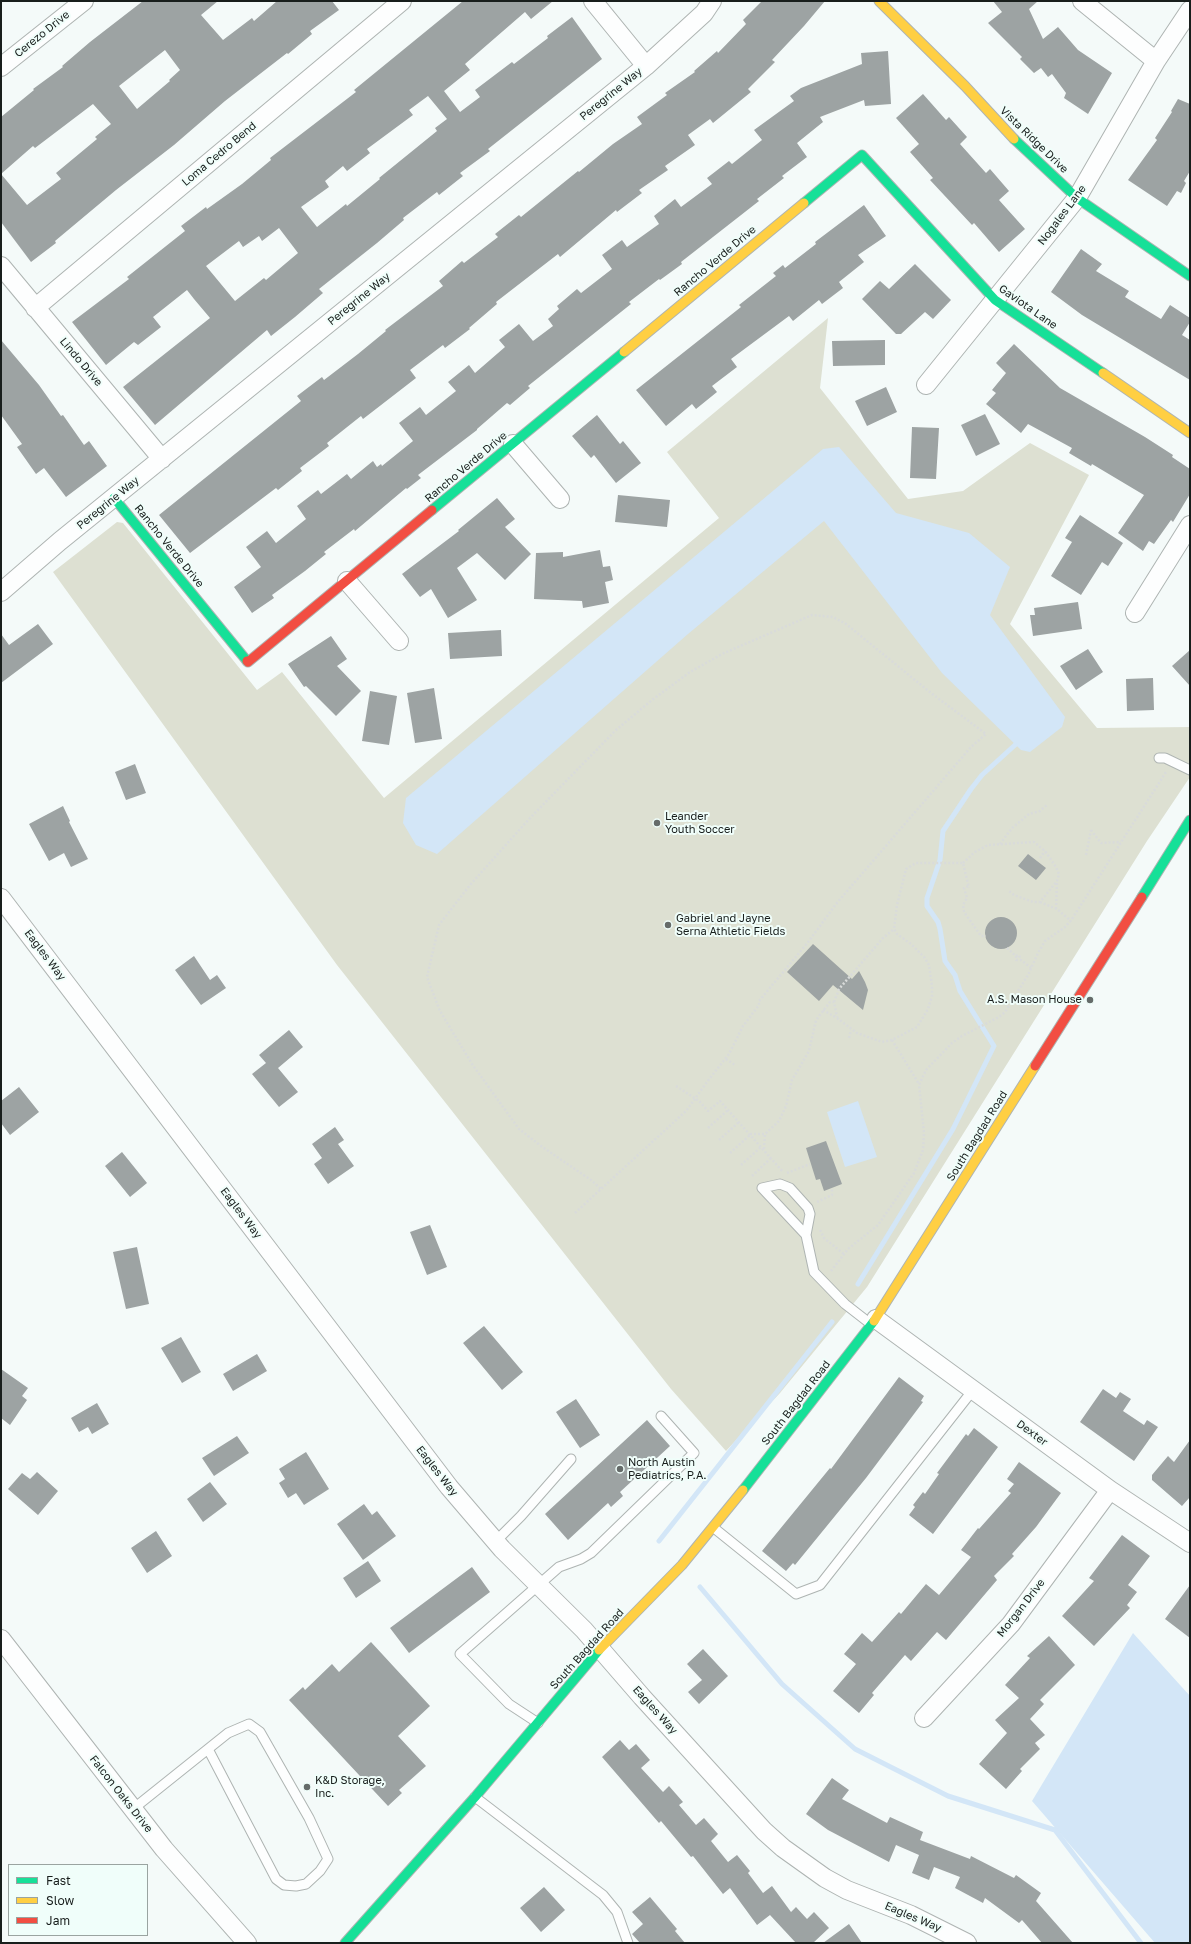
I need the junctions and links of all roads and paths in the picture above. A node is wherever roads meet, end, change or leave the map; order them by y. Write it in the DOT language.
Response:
graph roads {
  1 [pos="84,1"];
  2 [pos="402,1"];
  3 [pos="593,1"];
  4 [pos="712,1"];
  5 [pos="879,1"];
  6 [pos="1082,1"];
  7 [pos="1190,10"];
  8 [pos="1156,61"];
  9 [pos="646,66"];
  10 [pos="1,67"];
  11 [pos="862,155"];
  12 [pos="1077,198"];
  13 [pos="1,266"];
  14 [pos="1190,276"];
  15 [pos="995,300"];
  16 [pos="35,308"];
  17 [pos="926,386"];
  18 [pos="1190,432"];
  19 [pos="513,444"];
  20 [pos="162,459"];
  21 [pos="114,498"];
  22 [pos="560,499"];
  23 [pos="1190,525"];
  24 [pos="347,581"];
  25 [pos="1,592"];
  26 [pos="1135,613"];
  27 [pos="399,641"];
  28 [pos="1159,758"];
  29 [pos="1190,770"];
  30 [pos="1166,772"];
  31 [pos="1048,804"];
  32 [pos="1190,820"];
  33 [pos="1121,842"];
  34 [pos="1000,844"];
  35 [pos="1045,852"];
  36 [pos="1086,855"];
  37 [pos="1040,858"];
  38 [pos="963,863"];
  39 [pos="1057,881"];
  40 [pos="1009,891"];
  41 [pos="1,898"];
  42 [pos="1040,902"];
  43 [pos="1056,909"];
  44 [pos="1071,921"];
  45 [pos="894,929"];
  46 [pos="986,936"];
  47 [pos="1007,948"];
  48 [pos="1031,968"];
  49 [pos="834,1002"];
  50 [pos="823,1010"];
  51 [pos="837,1018"];
  52 [pos="851,1030"];
  53 [pos="850,1038"];
  54 [pos="892,1040"];
  55 [pos="726,1059"];
  56 [pos="735,1065"];
  57 [pos="919,1085"];
  58 [pos="676,1086"];
  59 [pos="695,1098"];
  60 [pos="728,1110"];
  61 [pos="739,1122"];
  62 [pos="708,1128"];
  63 [pos="765,1134"];
  64 [pos="750,1135"];
  65 [pos="719,1140"];
  66 [pos="761,1147"];
  67 [pos="764,1150"];
  68 [pos="730,1153"];
  69 [pos="771,1158"];
  70 [pos="775,1162"];
  71 [pos="810,1164"];
  72 [pos="741,1165"];
  73 [pos="785,1174"];
  74 [pos="752,1176"];
  75 [pos="832,1188"];
  76 [pos="602,1189"];
  77 [pos="815,1203"];
  78 [pos="575,1213"];
  79 [pos="806,1235"];
  80 [pos="831,1271"];
  81 [pos="874,1322"];
  82 [pos="974,1390"];
  83 [pos="661,1416"];
  84 [pos="571,1460"];
  85 [pos="1110,1490"];
  86 [pos="714,1528"];
  87 [pos="495,1542"];
  88 [pos="1190,1543"];
  89 [pos="538,1585"];
  90 [pos="1,1639"];
  91 [pos="600,1649"];
  92 [pos="924,1718"];
  93 [pos="538,1724"];
  94 [pos="208,1749"];
  95 [pos="475,1797"];
  96 [pos="133,1809"];
  97 [pos="247,1943"];
  98 [pos="345,1943"];
  99 [pos="628,1943"];
  100 [pos="967,1943"];
  1 -- 10 [label="street, Cerezo Drive"];
  2 -- 16 [label="street, Loma Cedro Bend"];
  3 -- 9 [label="street"];
  4 -- 9 [label="street, Peregrine Way"];
  5 -- 12 [label="street, Vista Ridge Drive"];
  6 -- 8 [label="street"];
  7 -- 8 [label="street, Nogales Lane"];
  8 -- 12 [label="street, Nogales Lane"];
  9 -- 20 [label="street, Peregrine Way"];
  11 -- 15 [label="street, Gaviota Lane"];
  11 -- 19 [label="street, Rancho Verde Drive"];
  12 -- 14 [label="street, Vista Ridge Drive"];
  12 -- 15 [label="street, Nogales Lane"];
  13 -- 16 [label="street, Lindo Drive"];
  15 -- 17 [label="street, Nogales Lane"];
  15 -- 18 [label="street, Gaviota Lane"];
  16 -- 20 [label="street, Lindo Drive"];
  19 -- 22 [label="street"];
  19 -- 24 [label="street, Rancho Verde Drive"];
  20 -- 21 [label="street, Peregrine Way"];
  21 -- 24 [label="street, Rancho Verde Drive"];
  21 -- 25 [label="street, Peregrine Way"];
  23 -- 26 [label="street"];
  24 -- 27 [label="street"];
  28 -- 29 [label="lane"];
  30 -- 33 [label="path"];
  31 -- 34 [label="path"];
  32 -- 81 [label="street, South Bagdad Road"];
  33 -- 36 [label="path"];
  33 -- 44 [label="path"];
  34 -- 35 [label="path"];
  34 -- 38 [label="path"];
  35 -- 37 [label="path"];
  35 -- 39 [label="path"];
  38 -- 45 [label="path"];
  38 -- 46 [label="path"];
  39 -- 42 [label="path"];
  39 -- 43 [label="path"];
  40 -- 42 [label="path"];
  41 -- 87 [label="street, Eagles Way"];
  42 -- 43 [label="path"];
  43 -- 44 [label="path"];
  44 -- 48 [label="path"];
  45 -- 49 [label="path"];
  45 -- 54 [label="path"];
  47 -- 48 [label="path"];
  48 -- 57 [label="path"];
  49 -- 50 [label="path"];
  49 -- 51 [label="path"];
  50 -- 51 [label="path"];
  50 -- 63 [label="path"];
  51 -- 52 [label="path"];
  52 -- 53 [label="path"];
  52 -- 54 [label="path"];
  54 -- 57 [label="path"];
  55 -- 56 [label="path"];
  55 -- 59 [label="path"];
  55 -- 76 [label="path"];
  57 -- 80 [label="path"];
  58 -- 59 [label="path"];
  59 -- 60 [label="path"];
  59 -- 76 [label="path"];
  60 -- 61 [label="path"];
  60 -- 62 [label="path"];
  61 -- 64 [label="path"];
  61 -- 65 [label="path"];
  63 -- 64 [label="path"];
  63 -- 67 [label="path"];
  64 -- 66 [label="path"];
  64 -- 68 [label="path"];
  66 -- 67 [label="path"];
  66 -- 72 [label="path"];
  67 -- 69 [label="path"];
  69 -- 70 [label="path"];
  69 -- 74 [label="path"];
  71 -- 73 [label="path"];
  75 -- 77 [label="path"];
  76 -- 78 [label="path"];
  79 -- 79 [label="lane"];
  79 -- 81 [label="lane"];
  81 -- 82 [label="street, Dexter"];
  81 -- 86 [label="street, South Bagdad Road"];
  82 -- 85 [label="street, Dexter"];
  82 -- 86 [label="lane"];
  83 -- 89 [label="lane"];
  84 -- 87 [label="lane"];
  85 -- 88 [label="street, Dexter"];
  85 -- 92 [label="street, Morgan Drive"];
  86 -- 91 [label="street, South Bagdad Road"];
  87 -- 89 [label="street, Eagles Way"];
  89 -- 91 [label="street, Eagles Way"];
  89 -- 93 [label="lane"];
  90 -- 96 [label="street, Falcon Oaks Drive"];
  91 -- 93 [label="street, South Bagdad Road"];
  91 -- 100 [label="street, Eagles Way"];
  93 -- 95 [label="street, South Bagdad Road"];
  94 -- 94 [label="lane"];
  94 -- 96 [label="lane"];
  95 -- 98 [label="street, South Bagdad Road"];
  95 -- 99 [label="lane"];
  96 -- 97 [label="street, Falcon Oaks Drive"];
}
